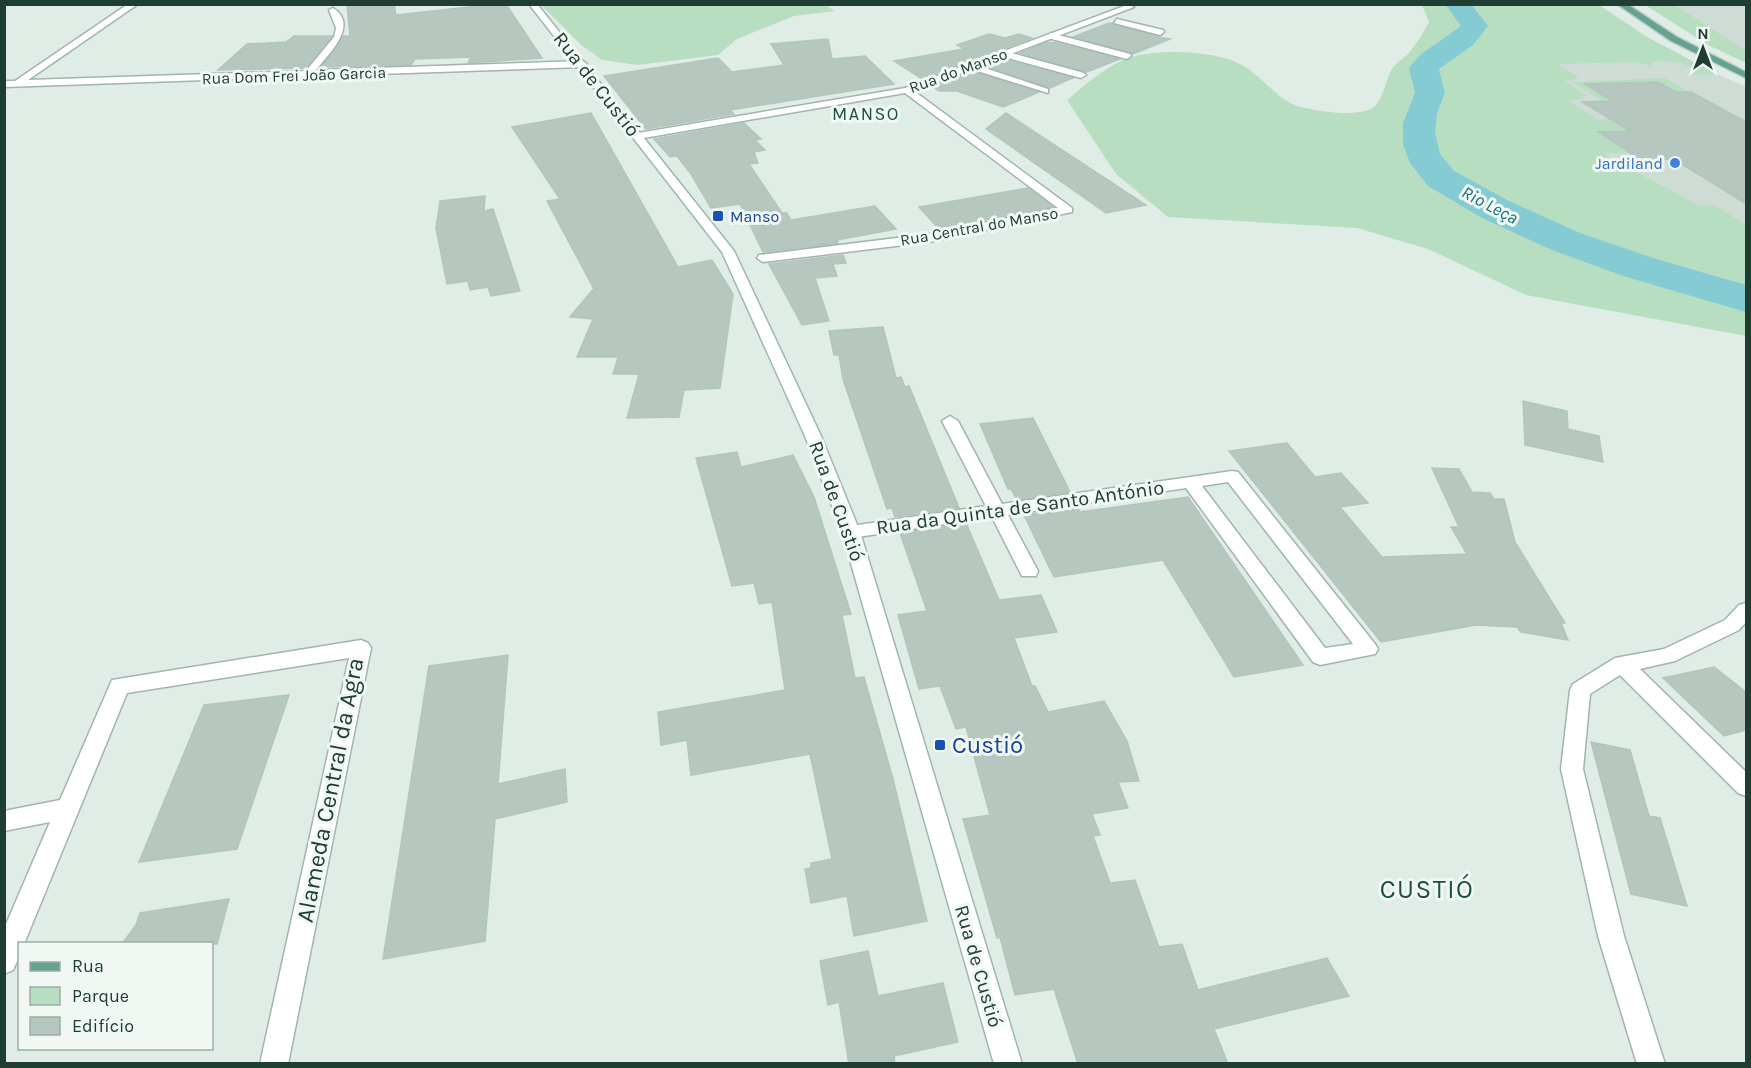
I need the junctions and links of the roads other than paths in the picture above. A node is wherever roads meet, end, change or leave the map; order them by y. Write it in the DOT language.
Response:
graph roads {
  1 [pos="134,4"];
  2 [pos="533,4"];
  3 [pos="1621,4"];
  4 [pos="1130,7"];
  5 [pos="333,10"];
  6 [pos="1104,18"];
  7 [pos="1160,32"];
  8 [pos="1051,36"];
  9 [pos="1004,54"];
  10 [pos="1127,56"];
  11 [pos="583,64"];
  12 [pos="972,66"];
  13 [pos="308,74"];
  14 [pos="1081,75"];
  15 [pos="1746,75"];
  16 [pos="4,84"];
  17 [pos="17,84"];
  18 [pos="907,90"];
  19 [pos="1045,91"];
  20 [pos="638,136"];
  21 [pos="763,258"];
  22 [pos="950,421"];
  23 [pos="1190,482"];
  24 [pos="999,511"];
  25 [pos="851,532"];
  26 [pos="1029,571"];
  27 [pos="1746,610"];
  28 [pos="1622,664"];
  29 [pos="1746,786"];
  30 [pos="68,808"];
  31 [pos="4,821"];
  32 [pos="4,961"];
  33 [pos="274,1064"];
  34 [pos="1008,1064"];
  35 [pos="1651,1064"];
  1 -- 17 [label="street"];
  2 -- 11 [label="street, Rua de Custió"];
  3 -- 15 [label="main road"];
  4 -- 6 [label="street, Rua do Manso"];
  5 -- 13 [label="street"];
  6 -- 7 [label="street"];
  6 -- 8 [label="street, Rua do Manso"];
  8 -- 9 [label="street, Rua do Manso"];
  8 -- 10 [label="street"];
  9 -- 12 [label="street, Rua do Manso"];
  9 -- 14 [label="street"];
  11 -- 13 [label="street, Rua Dom Frei João Garcia"];
  11 -- 20 [label="street, Rua de Custió"];
  12 -- 18 [label="street, Rua do Manso"];
  12 -- 19 [label="street"];
  13 -- 17 [label="street, Rua Dom Frei João Garcia"];
  16 -- 17 [label="street, Rua Dom Frei João Garcia"];
  18 -- 20 [label="street, Rua do Manso"];
  18 -- 21 [label="street, Rua Central do Manso"];
  20 -- 25 [label="street, Rua de Custió"];
  22 -- 24 [label="street"];
  23 -- 23 [label="street, Rua da Quinta de Santo António"];
  23 -- 24 [label="street, Rua da Quinta de Santo António"];
  24 -- 25 [label="street, Rua da Quinta de Santo António"];
  24 -- 26 [label="street"];
  25 -- 34 [label="street, Rua de Custió"];
  27 -- 28 [label="street"];
  28 -- 29 [label="street"];
  28 -- 35 [label="street"];
  30 -- 31 [label="street"];
  30 -- 32 [label="street"];
  30 -- 33 [label="street, Alameda Central da Agra"];
}
